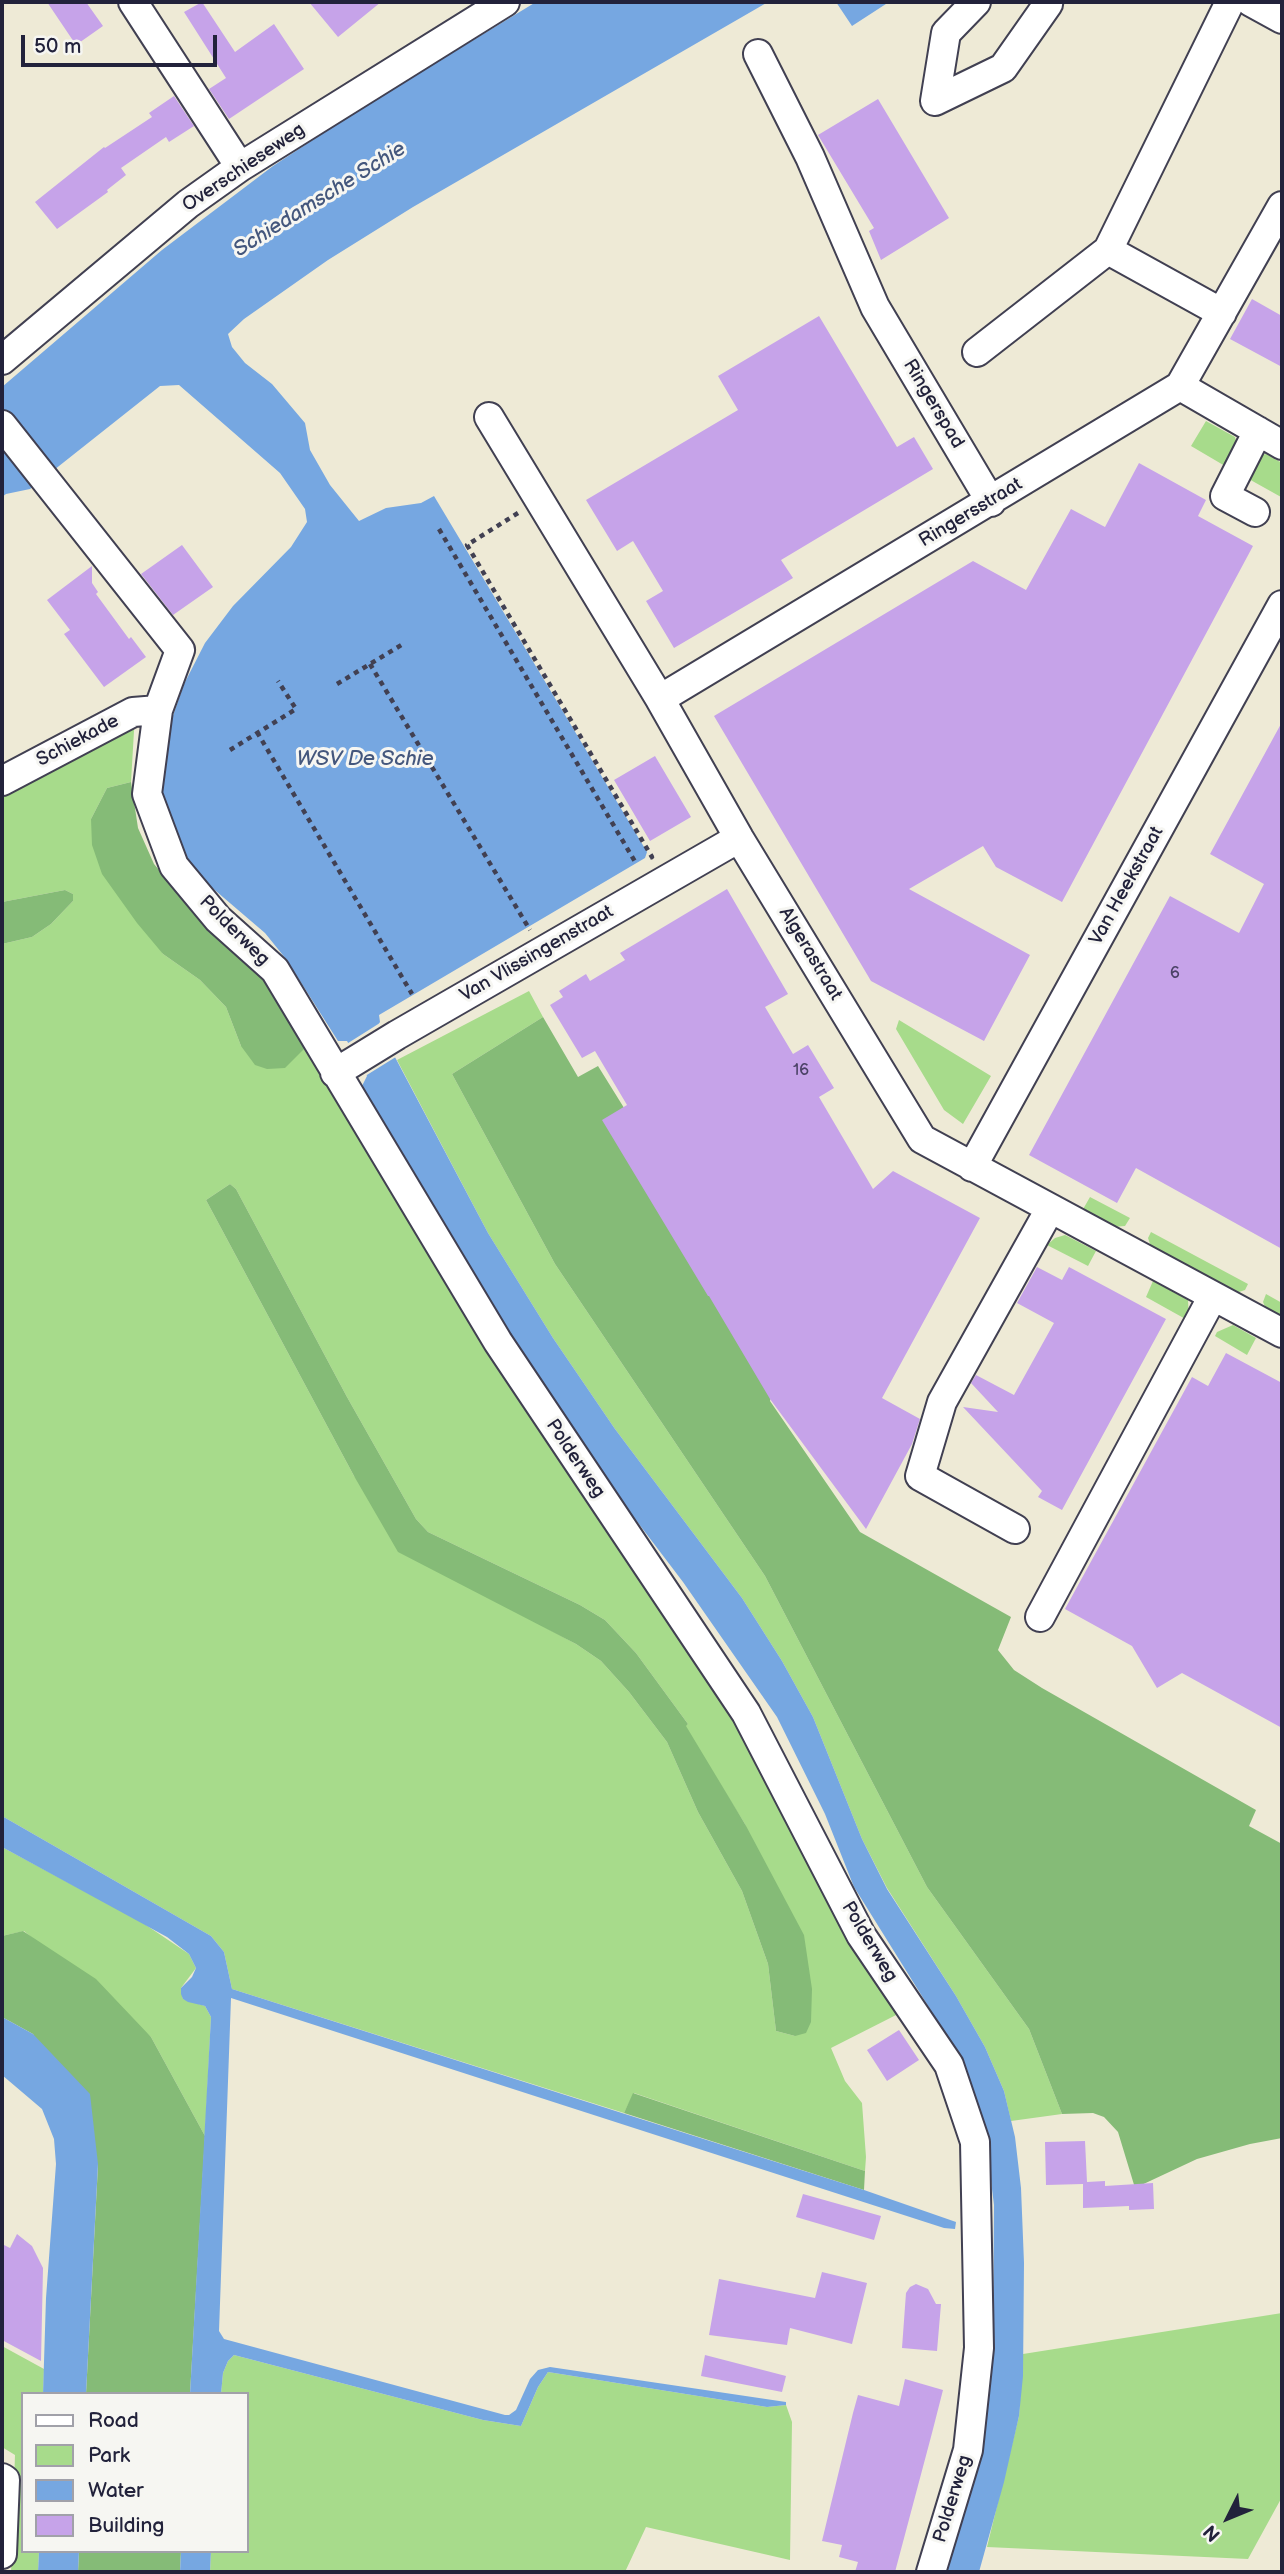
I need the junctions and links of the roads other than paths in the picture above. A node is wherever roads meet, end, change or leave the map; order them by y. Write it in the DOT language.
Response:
graph roads {
  1 [pos="132,2"];
  2 [pos="505,2"];
  3 [pos="976,2"];
  4 [pos="1047,2"];
  5 [pos="1230,2"];
  6 [pos="1251,2"];
  7 [pos="1282,19"];
  8 [pos="758,54"];
  9 [pos="240,167"];
  10 [pos="1282,206"];
  11 [pos="1108,250"];
  12 [pos="1222,313"];
  13 [pos="977,352"];
  14 [pos="2,359"];
  15 [pos="1181,386"];
  16 [pos="489,416"];
  17 [pos="2,425"];
  18 [pos="1258,431"];
  19 [pos="1282,446"];
  20 [pos="991,502"];
  21 [pos="1255,512"];
  22 [pos="1282,605"];
  23 [pos="660,699"];
  24 [pos="158,710"];
  25 [pos="2,781"];
  26 [pos="739,838"];
  27 [pos="342,1068"];
  28 [pos="972,1167"];
  29 [pos="1050,1209"];
  30 [pos="1213,1296"];
  31 [pos="1282,1333"];
  32 [pos="1014,1529"];
  33 [pos="1040,1617"];
  34 [pos="2,2478"];
  35 [pos="2,2554"];
  36 [pos="931,2572"];
  1 -- 9 [label="street"];
  2 -- 9 [label="street, Overschieseweg"];
  3 -- 4 [label="street"];
  5 -- 11 [label="street"];
  6 -- 7 [label="street"];
  8 -- 20 [label="street, Ringerspad"];
  9 -- 14 [label="street, Overschieseweg"];
  10 -- 12 [label="street"];
  11 -- 12 [label="street"];
  11 -- 13 [label="street"];
  12 -- 15 [label="street"];
  15 -- 18 [label="street"];
  15 -- 20 [label="street, Ringersstraat"];
  16 -- 23 [label="street, Algerastraat"];
  17 -- 24 [label="street, Polderweg"];
  18 -- 19 [label="street"];
  18 -- 21 [label="street"];
  20 -- 23 [label="street, Ringersstraat"];
  22 -- 28 [label="street, Van Heekstraat"];
  23 -- 26 [label="street, Algerastraat"];
  24 -- 25 [label="street, Schiekade"];
  24 -- 27 [label="street, Polderweg"];
  26 -- 27 [label="street, Van Vlissingenstraat"];
  26 -- 28 [label="street, Algerastraat"];
  27 -- 36 [label="street, Polderweg"];
  28 -- 29 [label="street, Algerastraat"];
  29 -- 30 [label="street, Algerastraat"];
  29 -- 32 [label="street"];
  30 -- 31 [label="street, Algerastraat"];
  30 -- 33 [label="street"];
  34 -- 35 [label="street"];
}
